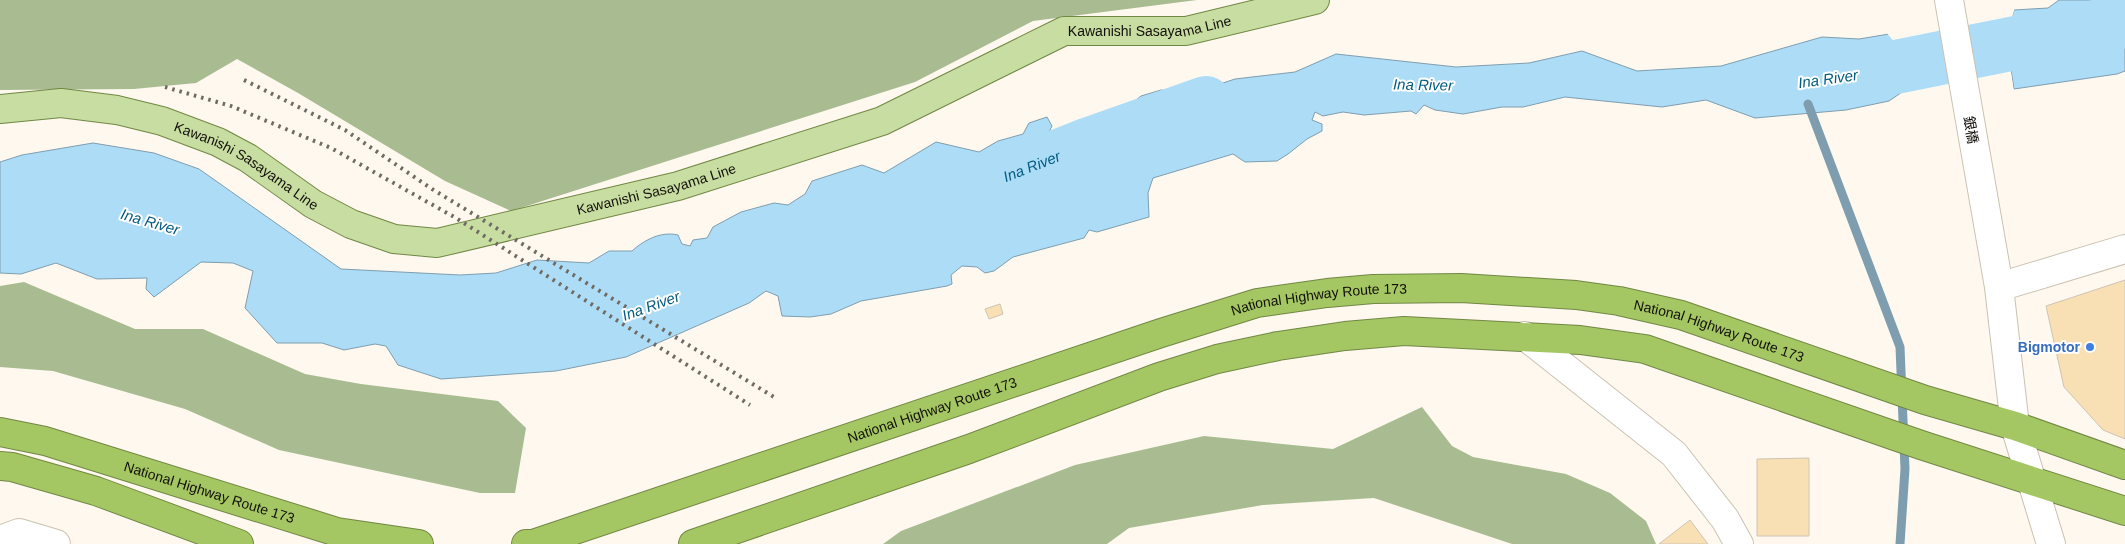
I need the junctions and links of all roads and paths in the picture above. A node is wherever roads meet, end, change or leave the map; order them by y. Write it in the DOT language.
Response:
graph roads {
  1 [pos="1316,0"];
  2 [pos="1949,0"];
  3 [pos="0,109"];
  4 [pos="2125,249"];
  5 [pos="1999,287"];
  6 [pos="1525,336"];
  7 [pos="2015,426"];
  8 [pos="0,432"];
  9 [pos="2125,465"];
  10 [pos="0,466"];
  11 [pos="2033,480"];
  12 [pos="2125,511"];
  13 [pos="0,540"];
  14 [pos="56,544"];
  15 [pos="239,544"];
  16 [pos="419,544"];
  17 [pos="526,544"];
  18 [pos="693,544"];
  19 [pos="1739,544"];
  20 [pos="2051,544"];
  1 -- 3 [label="main road, Kawanishi Sasayama Line"];
  2 -- 5 [label="street, 銀橋"];
  4 -- 5 [label="street"];
  5 -- 7 [label="street, 銀橋"];
  6 -- 11 [label="highway"];
  6 -- 18 [label="highway"];
  6 -- 19 [label="street"];
  7 -- 9 [label="highway, National Highway Route 173"];
  7 -- 11 [label="street, 銀橋"];
  7 -- 17 [label="highway, National Highway Route 173"];
  8 -- 16 [label="highway, National Highway Route 173"];
  10 -- 15 [label="highway"];
  11 -- 12 [label="highway"];
  11 -- 20 [label="street, 銀橋"];
  13 -- 14 [label="street"];
}
